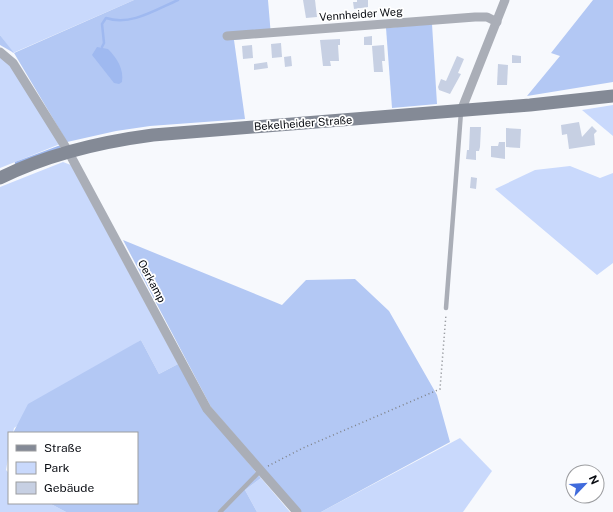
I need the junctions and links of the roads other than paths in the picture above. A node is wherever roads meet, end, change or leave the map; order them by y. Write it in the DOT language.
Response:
graph roads {
  1 [pos="505,0"];
  2 [pos="497,22"];
  3 [pos="227,36"];
  4 [pos="0,52"];
  5 [pos="613,96"];
  6 [pos="461,111"];
  7 [pos="68,151"];
  8 [pos="0,178"];
  9 [pos="446,308"];
  10 [pos="261,470"];
  11 [pos="220,512"];
  12 [pos="297,512"];
  1 -- 2 [label="street"];
  2 -- 3 [label="street, Vennheider Weg"];
  2 -- 6 [label="street"];
  4 -- 7 [label="street, Oerkamp"];
  5 -- 6 [label="street, Bekelheider Straße"];
  6 -- 7 [label="street, Bekelheider Straße"];
  6 -- 9 [label="lane"];
  7 -- 8 [label="street, Bekelheider Straße"];
  7 -- 10 [label="street, Oerkamp"];
  10 -- 11 [label="lane"];
  10 -- 12 [label="street, Oerkamp"];
}
